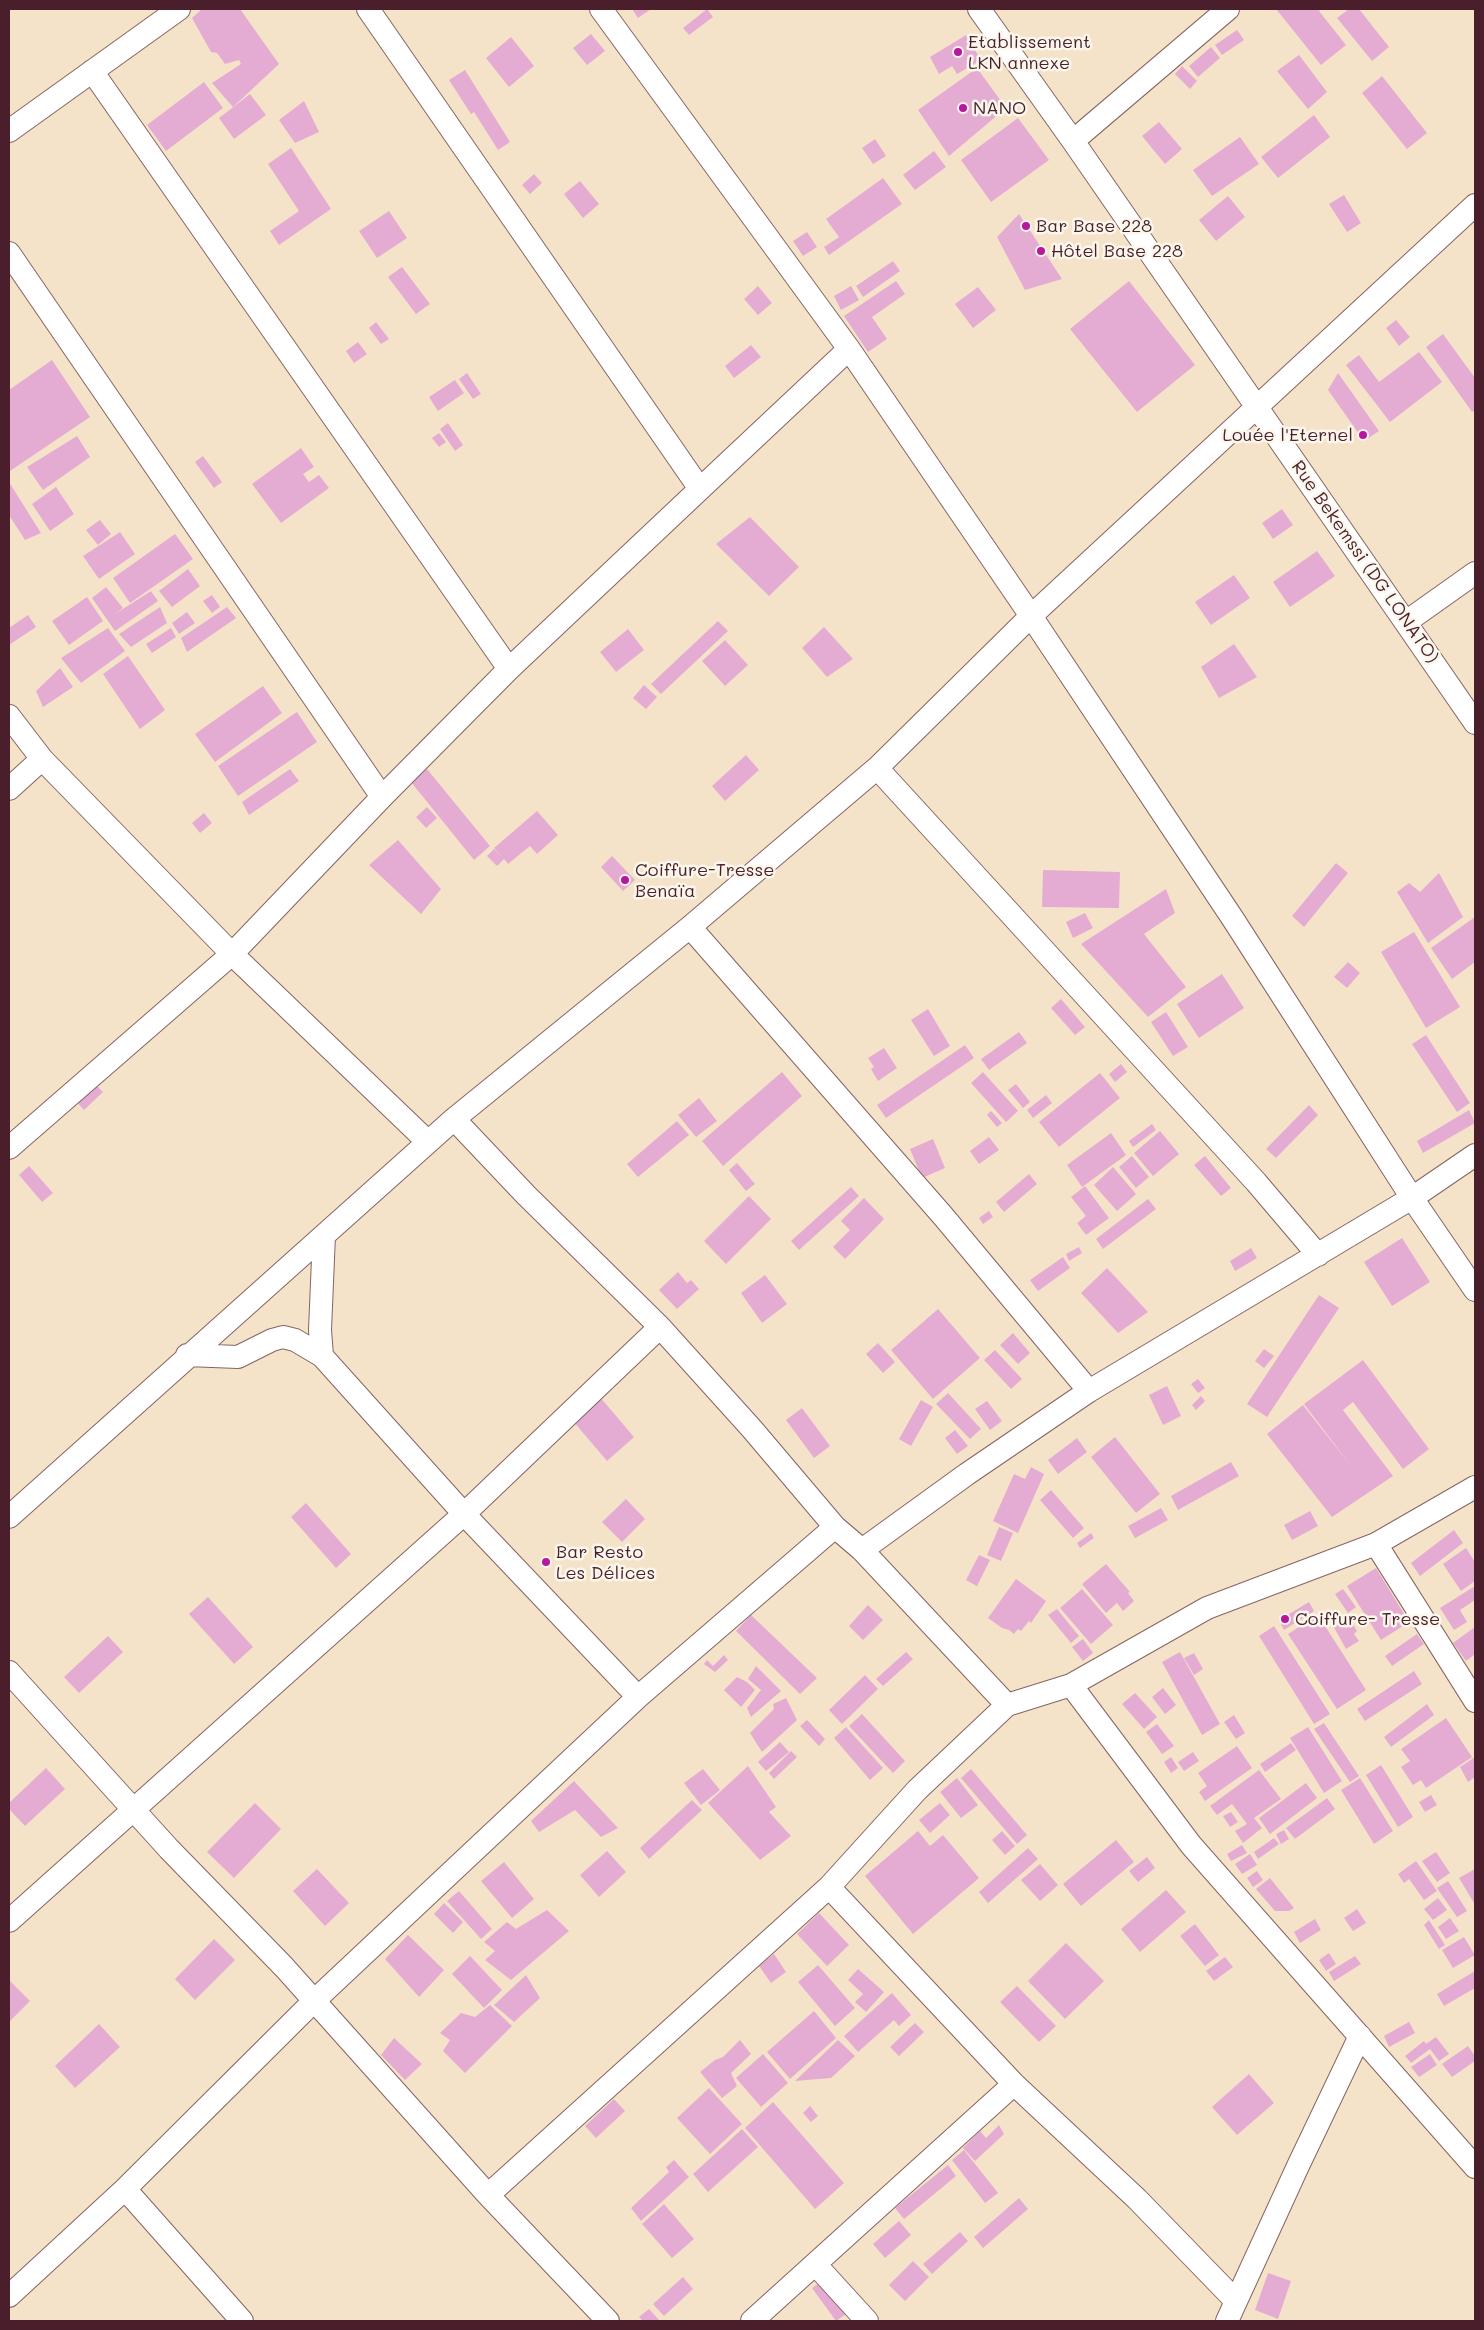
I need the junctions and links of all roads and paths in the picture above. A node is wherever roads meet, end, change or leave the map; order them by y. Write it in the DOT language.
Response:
graph roads {
  1 [pos="180,9"];
  2 [pos="368,9"];
  3 [pos="601,9"];
  4 [pos="979,9"];
  5 [pos="1228,9"];
  6 [pos="92,71"];
  7 [pos="9,130"];
  8 [pos="1073,141"];
  9 [pos="1475,204"];
  10 [pos="9,253"];
  11 [pos="849,349"];
  12 [pos="1257,406"];
  13 [pos="700,489"];
  14 [pos="1475,573"];
  15 [pos="1031,616"];
  16 [pos="1406,622"];
  17 [pos="509,669"];
  18 [pos="9,716"];
  19 [pos="1475,723"];
  20 [pos="42,758"];
  21 [pos="877,768"];
  22 [pos="9,789"];
  23 [pos="382,797"];
  24 [pos="690,927"];
  25 [pos="232,954"];
  26 [pos="454,1119"];
  27 [pos="428,1142"];
  28 [pos="9,1148"];
  29 [pos="1475,1155"];
  30 [pos="1412,1198"];
  31 [pos="324,1234"];
  32 [pos="1318,1254"];
  33 [pos="1475,1290"];
  34 [pos="660,1327"];
  35 [pos="187,1355"];
  36 [pos="322,1356"];
  37 [pos="1089,1391"];
  38 [pos="1475,1487"];
  39 [pos="464,1514"];
  40 [pos="9,1517"];
  41 [pos="835,1528"];
  42 [pos="1376,1544"];
  43 [pos="862,1550"];
  44 [pos="9,1672"];
  45 [pos="1071,1685"];
  46 [pos="638,1697"];
  47 [pos="1475,1701"];
  48 [pos="1007,1705"];
  49 [pos="135,1809"];
  50 [pos="829,1887"];
  51 [pos="9,1920"];
  52 [pos="314,2001"];
  53 [pos="1360,2036"];
  54 [pos="1014,2084"];
  55 [pos="1475,2167"];
  56 [pos="125,2189"];
  57 [pos="488,2196"];
  58 [pos="815,2264"];
  59 [pos="9,2296"];
  60 [pos="1236,2300"];
  61 [pos="242,2321"];
  62 [pos="608,2321"];
  63 [pos="752,2321"];
  64 [pos="867,2321"];
  65 [pos="1227,2321"];
  1 -- 6 [label="street"];
  2 -- 13 [label="street"];
  3 -- 11 [label="street"];
  4 -- 8 [label="street, Rue Bekemssi (DG LONATO)"];
  5 -- 8 [label="street"];
  6 -- 7 [label="street"];
  6 -- 17 [label="street"];
  8 -- 12 [label="street, Rue Bekemssi (DG LONATO)"];
  9 -- 12 [label="street"];
  10 -- 23 [label="street"];
  11 -- 13 [label="street"];
  11 -- 15 [label="street"];
  12 -- 15 [label="street"];
  12 -- 16 [label="street, Rue Bekemssi (DG LONATO)"];
  13 -- 17 [label="street"];
  14 -- 16 [label="street"];
  15 -- 21 [label="street"];
  15 -- 30 [label="street"];
  16 -- 19 [label="street, Rue Bekemssi (DG LONATO)"];
  17 -- 23 [label="street"];
  18 -- 20 [label="street"];
  20 -- 22 [label="street"];
  20 -- 25 [label="street"];
  21 -- 24 [label="street"];
  21 -- 32 [label="street"];
  23 -- 25 [label="street"];
  24 -- 26 [label="street"];
  24 -- 37 [label="street"];
  25 -- 27 [label="street"];
  25 -- 28 [label="street"];
  26 -- 27 [label="street"];
  26 -- 34 [label="street"];
  27 -- 31 [label="street"];
  29 -- 30 [label="street"];
  30 -- 32 [label="street"];
  30 -- 33 [label="street"];
  31 -- 35 [label="street"];
  31 -- 36 [label="street"];
  32 -- 37 [label="street"];
  34 -- 39 [label="street"];
  34 -- 41 [label="street"];
  35 -- 36 [label="street"];
  35 -- 40 [label="street"];
  36 -- 39 [label="street"];
  37 -- 43 [label="street"];
  38 -- 42 [label="street"];
  39 -- 46 [label="street"];
  39 -- 49 [label="street"];
  41 -- 43 [label="street"];
  41 -- 46 [label="street"];
  42 -- 45 [label="street"];
  42 -- 47 [label="street"];
  43 -- 48 [label="street"];
  44 -- 49 [label="street"];
  45 -- 48 [label="street"];
  45 -- 53 [label="street"];
  46 -- 52 [label="street"];
  48 -- 50 [label="street"];
  49 -- 51 [label="street"];
  49 -- 52 [label="street"];
  50 -- 54 [label="street"];
  50 -- 57 [label="street"];
  52 -- 56 [label="street"];
  52 -- 57 [label="street"];
  53 -- 55 [label="street"];
  53 -- 60 [label="street"];
  54 -- 58 [label="street"];
  54 -- 60 [label="street"];
  56 -- 59 [label="street"];
  56 -- 61 [label="street"];
  57 -- 62 [label="street"];
  58 -- 63 [label="street"];
  58 -- 64 [label="street"];
  60 -- 65 [label="street"];
}
